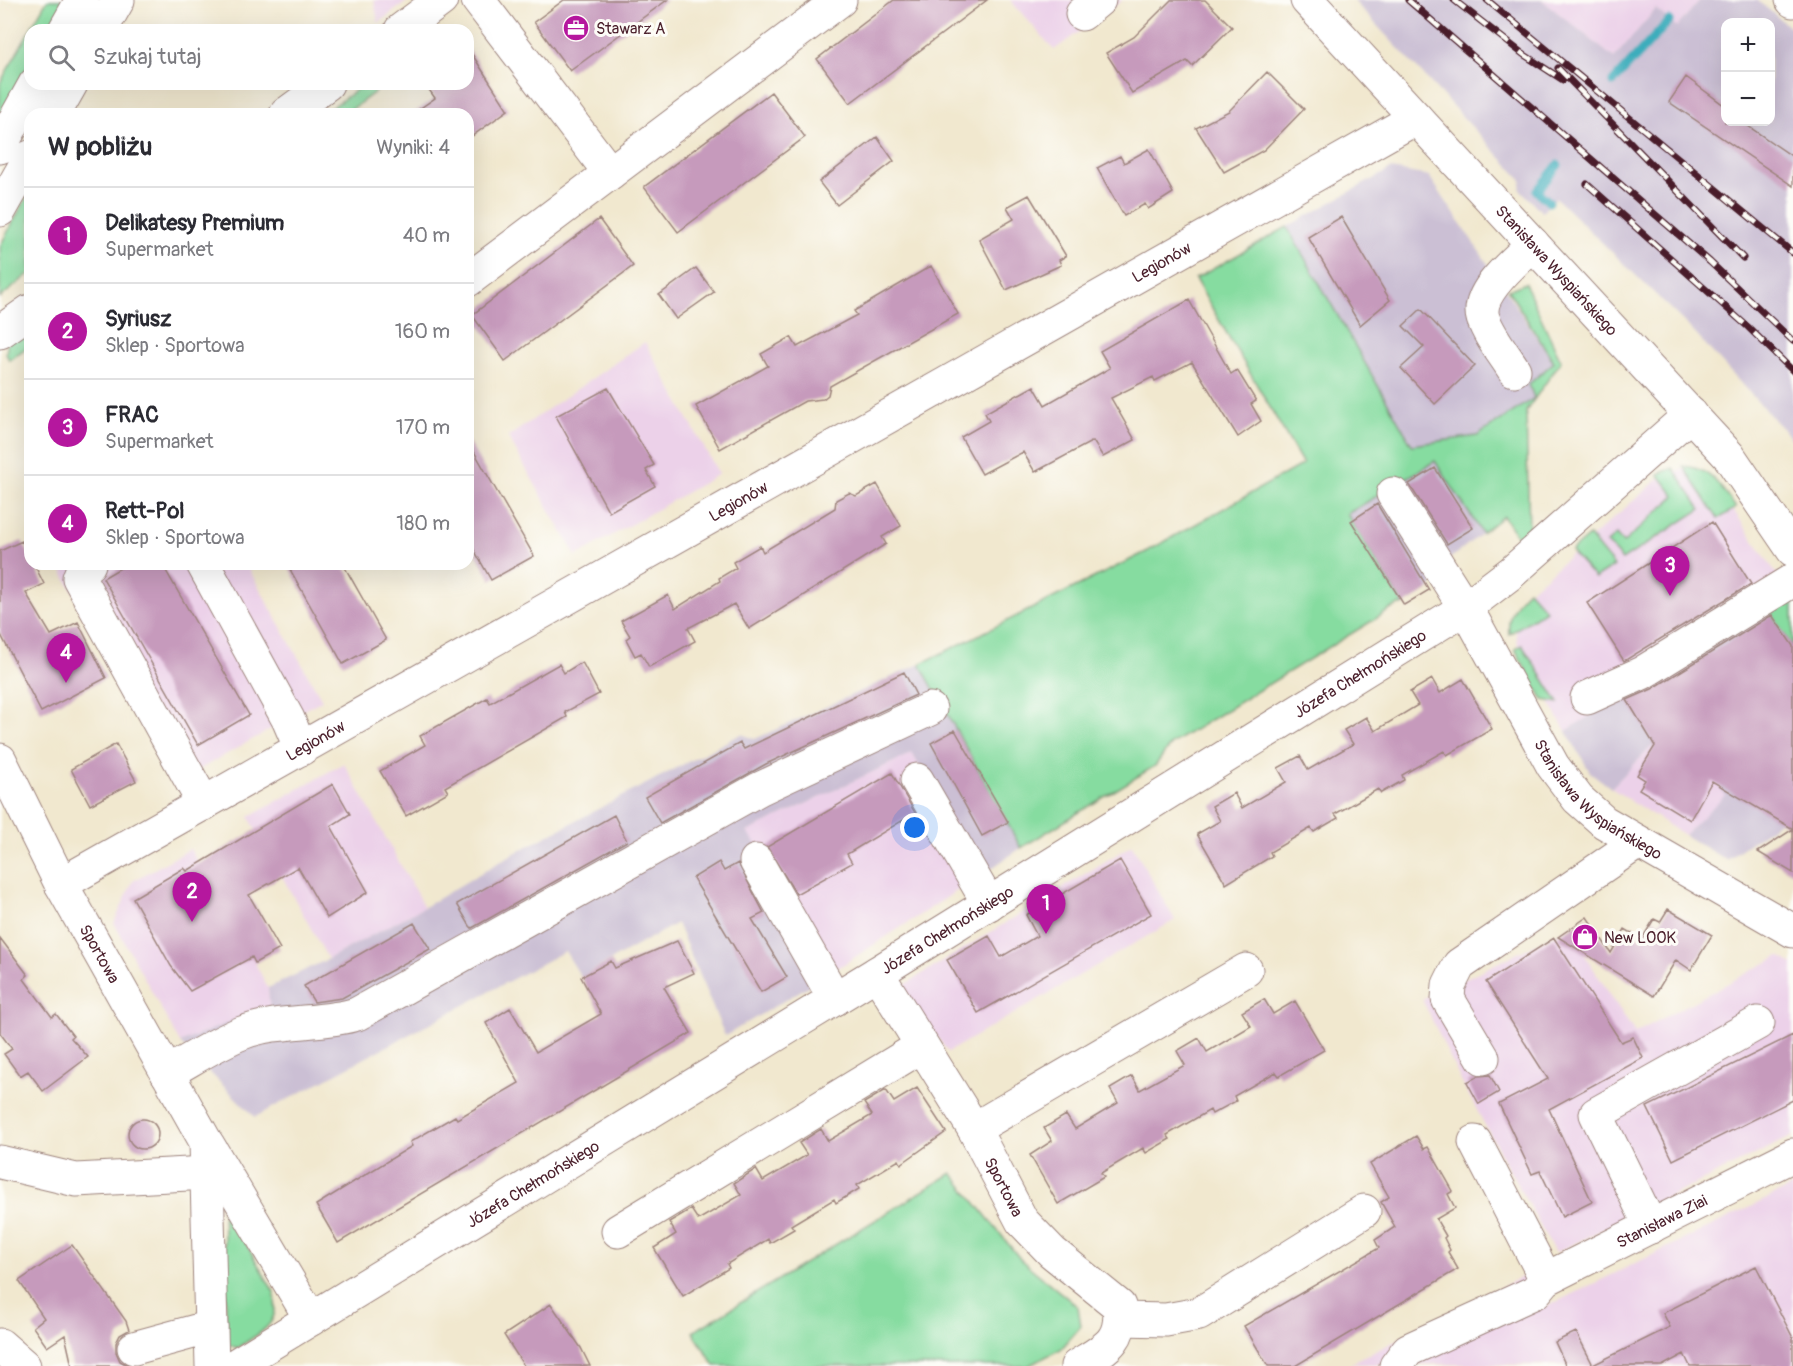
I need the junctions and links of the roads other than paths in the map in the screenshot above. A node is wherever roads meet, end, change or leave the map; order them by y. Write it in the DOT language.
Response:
graph roads {
  1 [pos="82,0"];
  2 [pos="118,0"];
  3 [pos="441,0"];
  4 [pos="478,0"];
  5 [pos="840,0"];
  6 [pos="1307,0"];
  7 [pos="405,18"];
  8 [pos="68,24"];
  9 [pos="104,24"];
  10 [pos="32,90"];
  11 [pos="68,90"];
  12 [pos="319,90"];
  13 [pos="57,108"];
  14 [pos="294,108"];
  15 [pos="1416,118"];
  16 [pos="0,147"];
  17 [pos="24,168"];
  18 [pos="610,173"];
  19 [pos="0,210"];
  20 [pos="1533,244"];
  21 [pos="474,275"];
  22 [pos="24,315"];
  23 [pos="0,332"];
  24 [pos="1514,370"];
  25 [pos="1691,414"];
  26 [pos="1393,494"];
  27 [pos="1793,550"];
  28 [pos="82,570"];
  29 [pos="206,570"];
  30 [pos="1793,580"];
  31 [pos="1465,608"];
  32 [pos="1587,698"];
  33 [pos="930,710"];
  34 [pos="301,749"];
  35 [pos="0,760"];
  36 [pos="917,780"];
  37 [pos="204,804"];
  38 [pos="1638,842"];
  39 [pos="756,861"];
  40 [pos="61,884"];
  41 [pos="989,904"];
  42 [pos="1793,931"];
  43 [pos="1246,970"];
  44 [pos="877,974"];
  45 [pos="835,999"];
  46 [pos="1758,1023"];
  47 [pos="922,1046"];
  48 [pos="1483,1058"];
  49 [pos="167,1073"];
  50 [pos="974,1129"];
  51 [pos="1475,1142"];
  52 [pos="1793,1155"];
  53 [pos="206,1157"];
  54 [pos="0,1162"];
  55 [pos="1364,1211"];
  56 [pos="1651,1227"];
  57 [pos="618,1231"];
  58 [pos="1541,1286"];
  59 [pos="311,1319"];
  60 [pos="1121,1319"];
  61 [pos="211,1327"];
  62 [pos="0,1345"];
  63 [pos="134,1348"];
  64 [pos="24,1366"];
  65 [pos="212,1366"];
  66 [pos="234,1366"];
  67 [pos="1077,1366"];
  68 [pos="1396,1366"];
  1 -- 8 [label="street"];
  2 -- 9 [label="street"];
  3 -- 7 [label="street"];
  4 -- 18 [label="street"];
  5 -- 18 [label="street"];
  6 -- 15 [label="street, Stanisława Wyspiańskiego"];
  10 -- 16 [label="street"];
  11 -- 13 [label="street"];
  12 -- 14 [label="street"];
  15 -- 20 [label="street, Stanisława Wyspiańskiego"];
  15 -- 34 [label="street, Legionów"];
  17 -- 19 [label="street"];
  18 -- 21 [label="street"];
  20 -- 24 [label="street"];
  20 -- 25 [label="street, Stanisława Wyspiańskiego"];
  22 -- 23 [label="street"];
  25 -- 27 [label="street, Stanisława Wyspiańskiego"];
  25 -- 31 [label="street, Józefa Chełmońskiego"];
  26 -- 31 [label="street, Stanisława Wyspiańskiego"];
  28 -- 37 [label="street"];
  29 -- 34 [label="street"];
  30 -- 32 [label="street"];
  31 -- 38 [label="street, Stanisława Wyspiańskiego"];
  31 -- 41 [label="street, Józefa Chełmońskiego"];
  33 -- 49 [label="street"];
  34 -- 37 [label="street, Legionów"];
  35 -- 40 [label="street, Sportowa"];
  36 -- 41 [label="street"];
  37 -- 40 [label="street, Legionów"];
  38 -- 42 [label="street, Stanisława Wyspiańskiego"];
  38 -- 48 [label="street"];
  39 -- 45 [label="street"];
  40 -- 49 [label="street, Sportowa"];
  41 -- 44 [label="street, Józefa Chełmońskiego"];
  43 -- 50 [label="street"];
  44 -- 45 [label="street, Józefa Chełmońskiego"];
  44 -- 47 [label="street, Sportowa"];
  45 -- 59 [label="street, Józefa Chełmońskiego"];
  46 -- 56 [label="street"];
  47 -- 50 [label="street, Sportowa"];
  47 -- 57 [label="street"];
  49 -- 53 [label="street, Sportowa"];
  50 -- 60 [label="street, Sportowa"];
  51 -- 58 [label="street"];
  52 -- 56 [label="street, Stanisława Ziai"];
  53 -- 54 [label="street"];
  53 -- 59 [label="street, Sportowa"];
  53 -- 61 [label="street, Sportowa"];
  55 -- 60 [label="street"];
  56 -- 58 [label="street, Stanisława Ziai"];
  58 -- 68 [label="street, Stanisława Ziai"];
  59 -- 66 [label="street, Józefa Chełmońskiego"];
  60 -- 67 [label="street"];
  61 -- 63 [label="street"];
  61 -- 65 [label="street, Sportowa"];
  62 -- 64 [label="street"];
}
